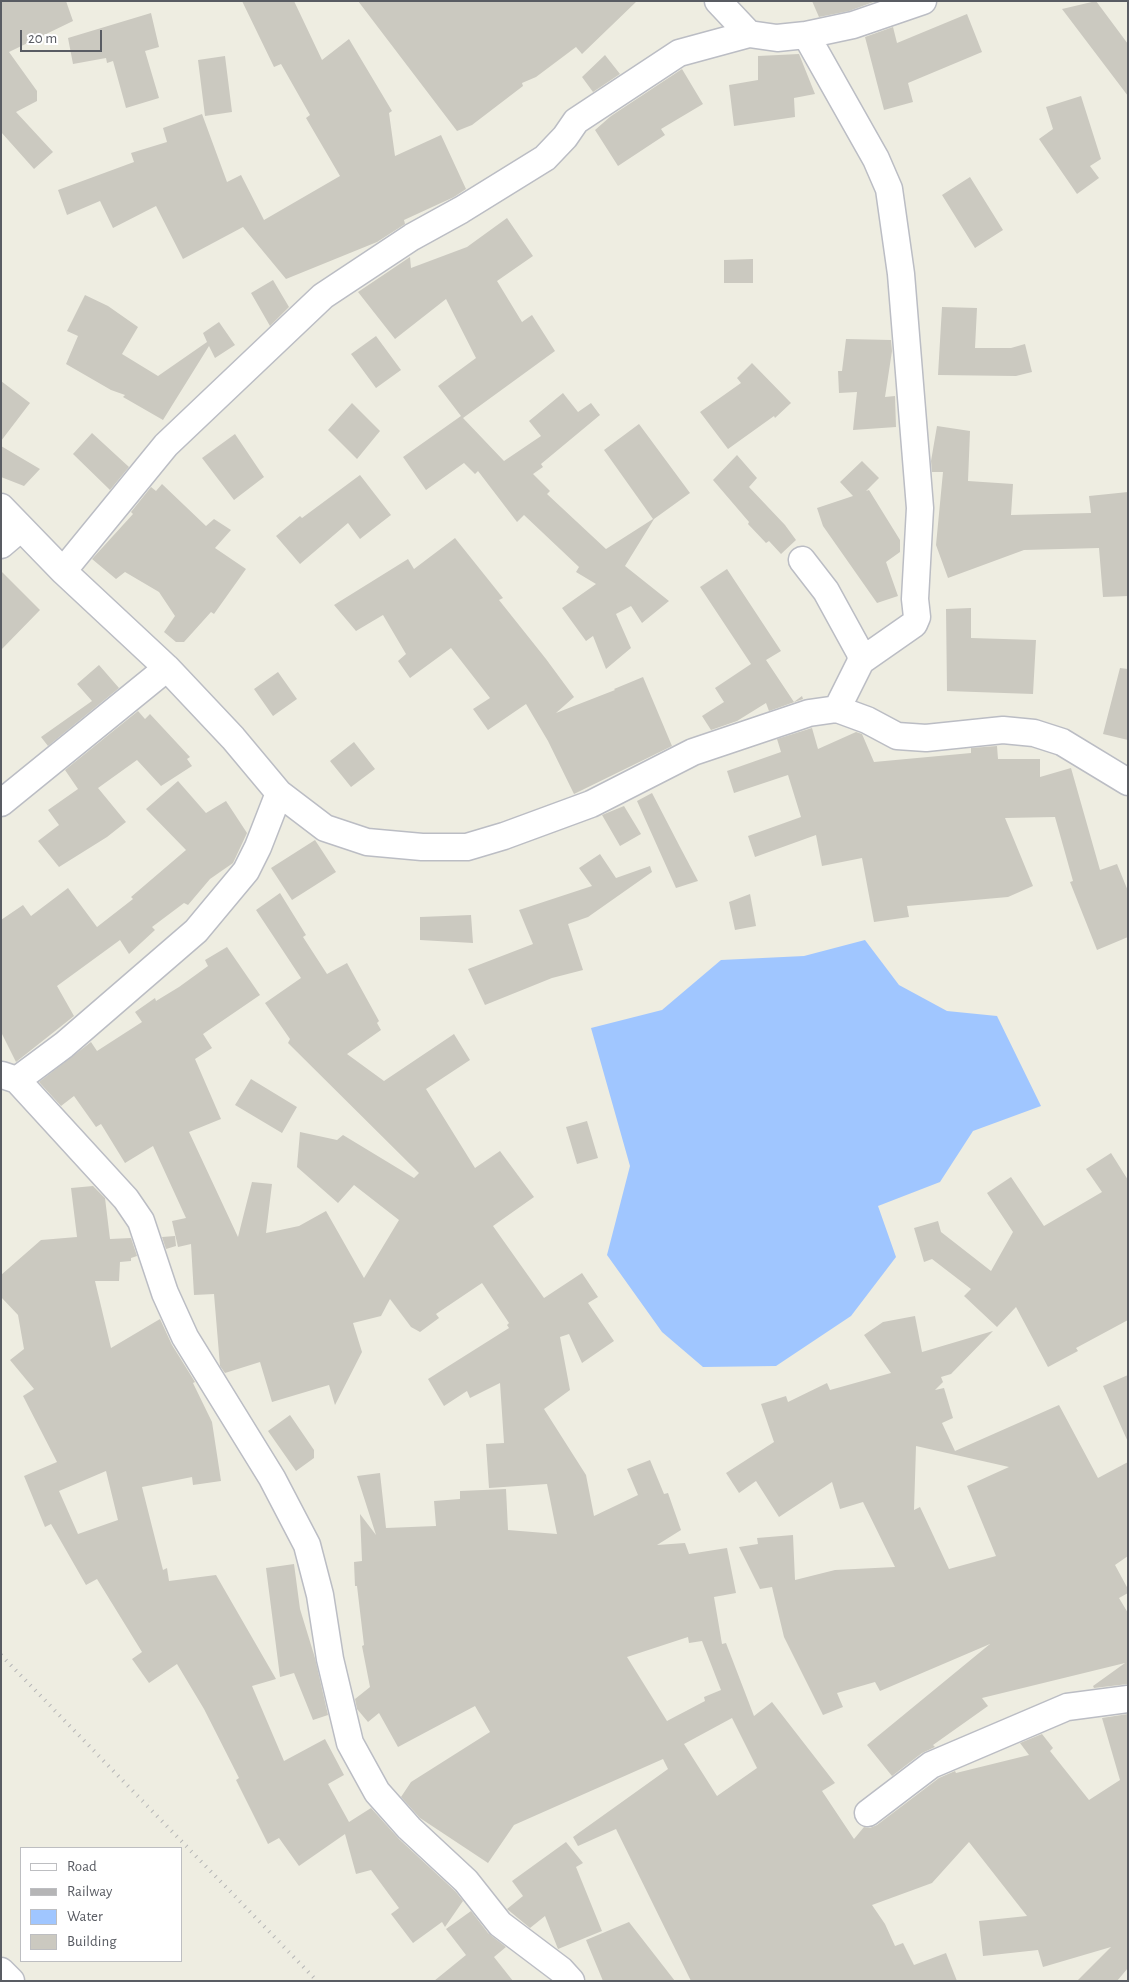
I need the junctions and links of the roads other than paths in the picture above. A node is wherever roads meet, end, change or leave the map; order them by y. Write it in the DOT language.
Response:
graph roads {
  1 [pos="718,1"];
  2 [pos="923,1"];
  3 [pos="749,34"];
  4 [pos="806,36"];
  5 [pos="1,507"];
  6 [pos="21,528"];
  7 [pos="1,545"];
  8 [pos="802,560"];
  9 [pos="64,571"];
  10 [pos="861,661"];
  11 [pos="166,668"];
  12 [pos="837,709"];
  13 [pos="1128,782"];
  14 [pos="279,793"];
  15 [pos="1,803"];
  16 [pos="9,1077"];
  17 [pos="1128,1699"];
  18 [pos="868,1813"];
  19 [pos="1,1971"];
  20 [pos="10,1981"];
  21 [pos="571,1981"];
  1 -- 3 [label="street"];
  2 -- 4 [label="street"];
  3 -- 4 [label="street"];
  3 -- 9 [label="street"];
  4 -- 10 [label="street"];
  5 -- 6 [label="street"];
  6 -- 7 [label="street"];
  6 -- 9 [label="street"];
  8 -- 10 [label="street"];
  9 -- 11 [label="street"];
  10 -- 12 [label="street"];
  11 -- 14 [label="street"];
  11 -- 15 [label="street"];
  12 -- 13 [label="street"];
  12 -- 14 [label="street"];
  14 -- 16 [label="street"];
  16 -- 21 [label="street"];
  17 -- 18 [label="street"];
  19 -- 20 [label="street"];
}
